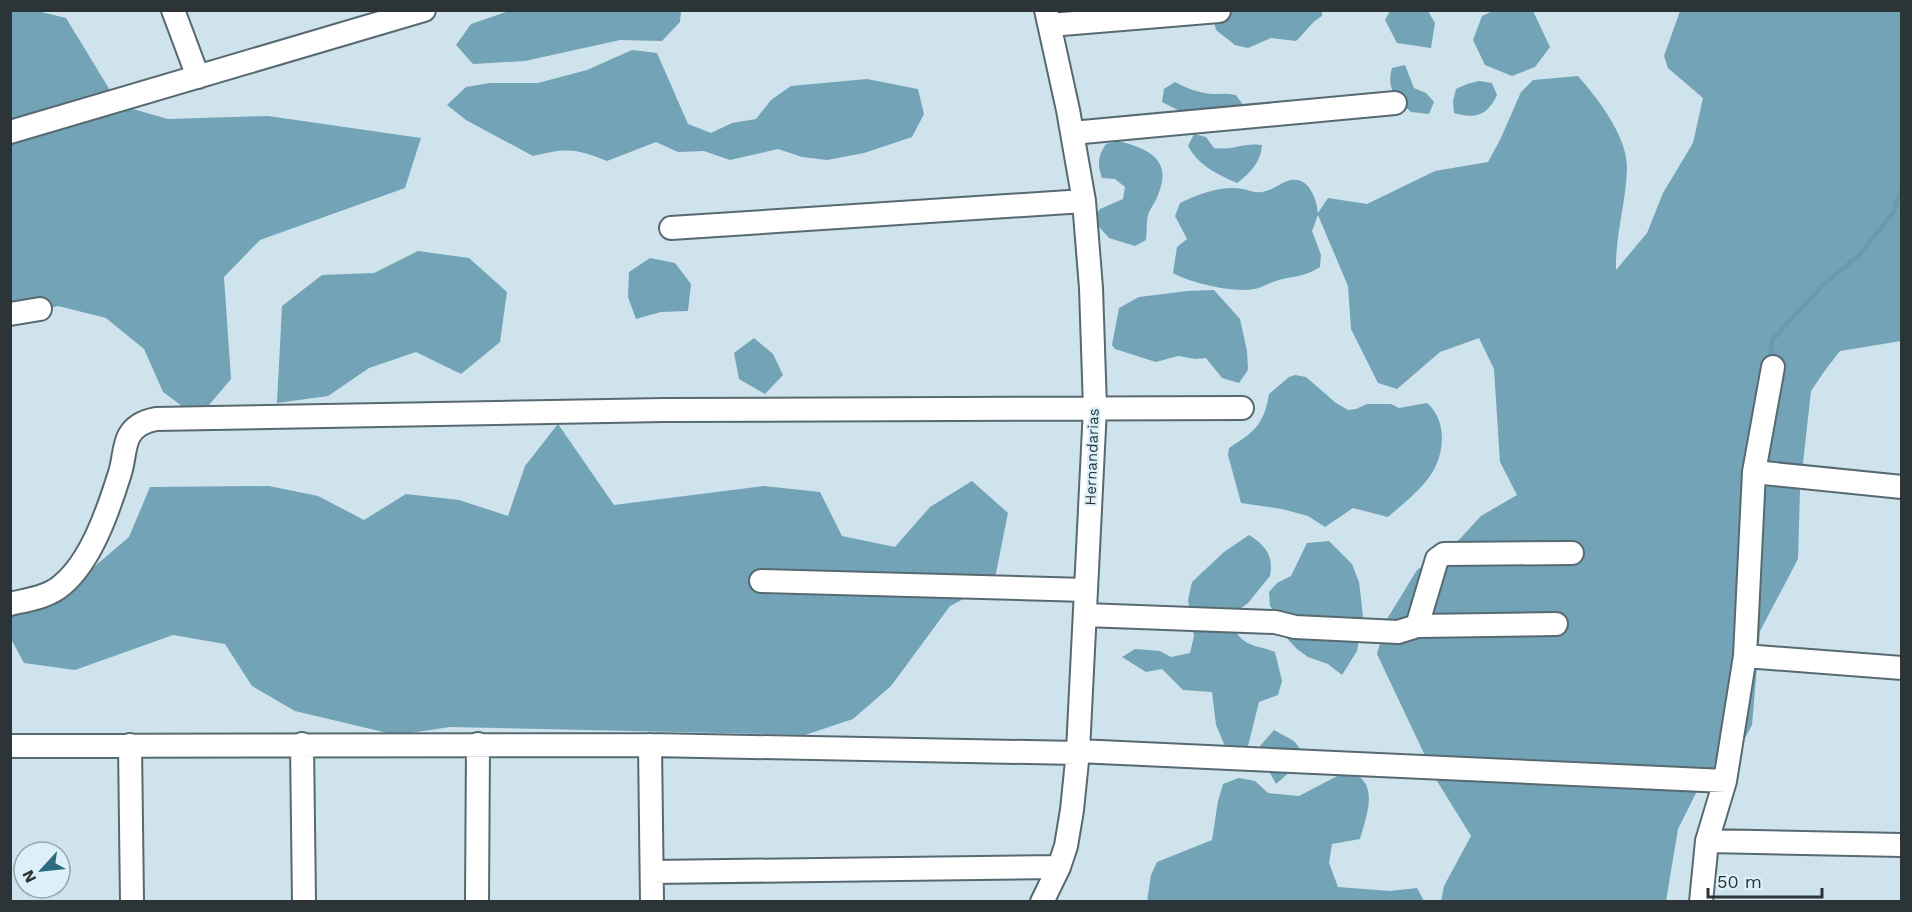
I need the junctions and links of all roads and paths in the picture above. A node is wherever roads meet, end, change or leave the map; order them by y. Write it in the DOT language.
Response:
graph roads {
  1 [pos="173,10"];
  2 [pos="424,10"];
  3 [pos="1219,11"];
  4 [pos="1048,18"];
  5 [pos="354,20"];
  6 [pos="198,77"];
  7 [pos="1395,103"];
  8 [pos="13,124"];
  9 [pos="1072,133"];
  10 [pos="1084,201"];
  11 [pos="671,228"];
  12 [pos="40,309"];
  13 [pos="10,314"];
  14 [pos="1773,368"];
  15 [pos="1095,408"];
  16 [pos="1242,408"];
  17 [pos="1754,472"];
  18 [pos="1902,488"];
  19 [pos="1572,553"];
  20 [pos="761,581"];
  21 [pos="1086,590"];
  22 [pos="10,604"];
  23 [pos="1085,615"];
  24 [pos="1556,624"];
  25 [pos="1417,626"];
  26 [pos="1745,656"];
  27 [pos="1902,668"];
  28 [pos="302,744"];
  29 [pos="478,744"];
  30 [pos="130,745"];
  31 [pos="650,745"];
  32 [pos="10,746"];
  33 [pos="1078,752"];
  34 [pos="1725,781"];
  35 [pos="1707,841"];
  36 [pos="1902,845"];
  37 [pos="1059,867"];
  38 [pos="652,872"];
  39 [pos="132,902"];
  40 [pos="304,902"];
  41 [pos="477,902"];
  42 [pos="652,902"];
  43 [pos="1042,902"];
  44 [pos="1701,902"];
  1 -- 6 [label="street"];
  2 -- 5 [label="street"];
  3 -- 4 [label="street"];
  4 -- 9 [label="street, Hernandarias"];
  5 -- 6 [label="street"];
  6 -- 8 [label="street"];
  7 -- 9 [label="street"];
  9 -- 10 [label="street, Hernandarias"];
  10 -- 11 [label="street"];
  10 -- 15 [label="street, Hernandarias"];
  12 -- 13 [label="street"];
  14 -- 17 [label="street"];
  15 -- 16 [label="street"];
  15 -- 21 [label="street, Hernandarias"];
  15 -- 22 [label="street"];
  17 -- 18 [label="street"];
  17 -- 26 [label="street"];
  19 -- 25 [label="street"];
  20 -- 21 [label="street"];
  21 -- 23 [label="street, Hernandarias"];
  23 -- 25 [label="street"];
  23 -- 33 [label="street, Hernandarias"];
  24 -- 25 [label="street"];
  26 -- 27 [label="street"];
  26 -- 34 [label="street"];
  28 -- 29 [label="street"];
  28 -- 30 [label="street"];
  28 -- 40 [label="street"];
  29 -- 31 [label="street"];
  29 -- 41 [label="street"];
  30 -- 32 [label="street"];
  30 -- 39 [label="street"];
  31 -- 33 [label="street"];
  31 -- 38 [label="street"];
  33 -- 34 [label="street"];
  33 -- 37 [label="street, Hernandarias"];
  34 -- 35 [label="street"];
  35 -- 36 [label="street"];
  35 -- 44 [label="street"];
  37 -- 38 [label="street"];
  37 -- 43 [label="street, Hernandarias"];
  38 -- 42 [label="street"];
}
